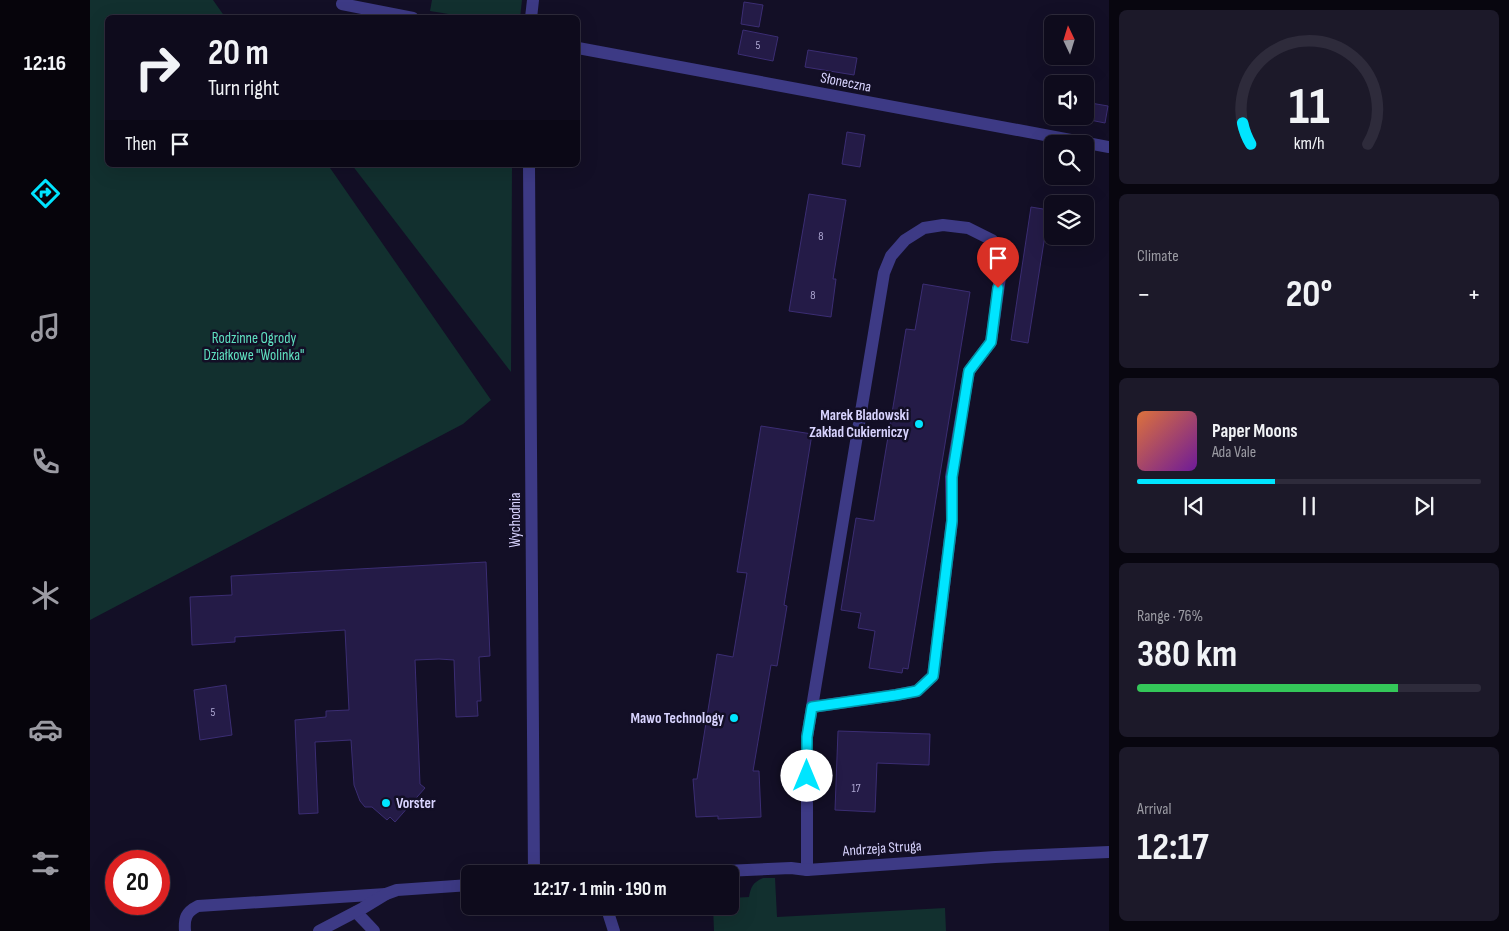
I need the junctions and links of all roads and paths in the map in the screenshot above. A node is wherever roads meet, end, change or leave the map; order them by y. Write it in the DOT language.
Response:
graph roads {
  1 [pos="533,0"];
  2 [pos="342,4"];
  3 [pos="399,15"];
  4 [pos="531,15"];
  5 [pos="580,48"];
  6 [pos="1109,147"];
  7 [pos="529,167"];
  8 [pos="812,707"];
  9 [pos="1109,852"];
  10 [pos="534,865"];
  11 [pos="739,870"];
  12 [pos="807,870"];
  13 [pos="461,886"];
  14 [pos="386,894"];
  15 [pos="356,912"];
  16 [pos="609,915"];
  17 [pos="185,931"];
  18 [pos="319,931"];
  19 [pos="374,931"];
  20 [pos="614,931"];
  1 -- 4 [label="street"];
  2 -- 3 [label="street"];
  5 -- 6 [label="street, Słoneczna"];
  7 -- 10 [label="street, Wychodnia"];
  8 -- 8 [label="street"];
  8 -- 12 [label="street"];
  9 -- 12 [label="street, Andrzeja Struga"];
  11 -- 12 [label="street, Andrzeja Struga"];
  13 -- 14 [label="street"];
  14 -- 15 [label="street"];
  14 -- 17 [label="street"];
  15 -- 18 [label="street"];
  15 -- 19 [label="street"];
  16 -- 20 [label="street"];
}
